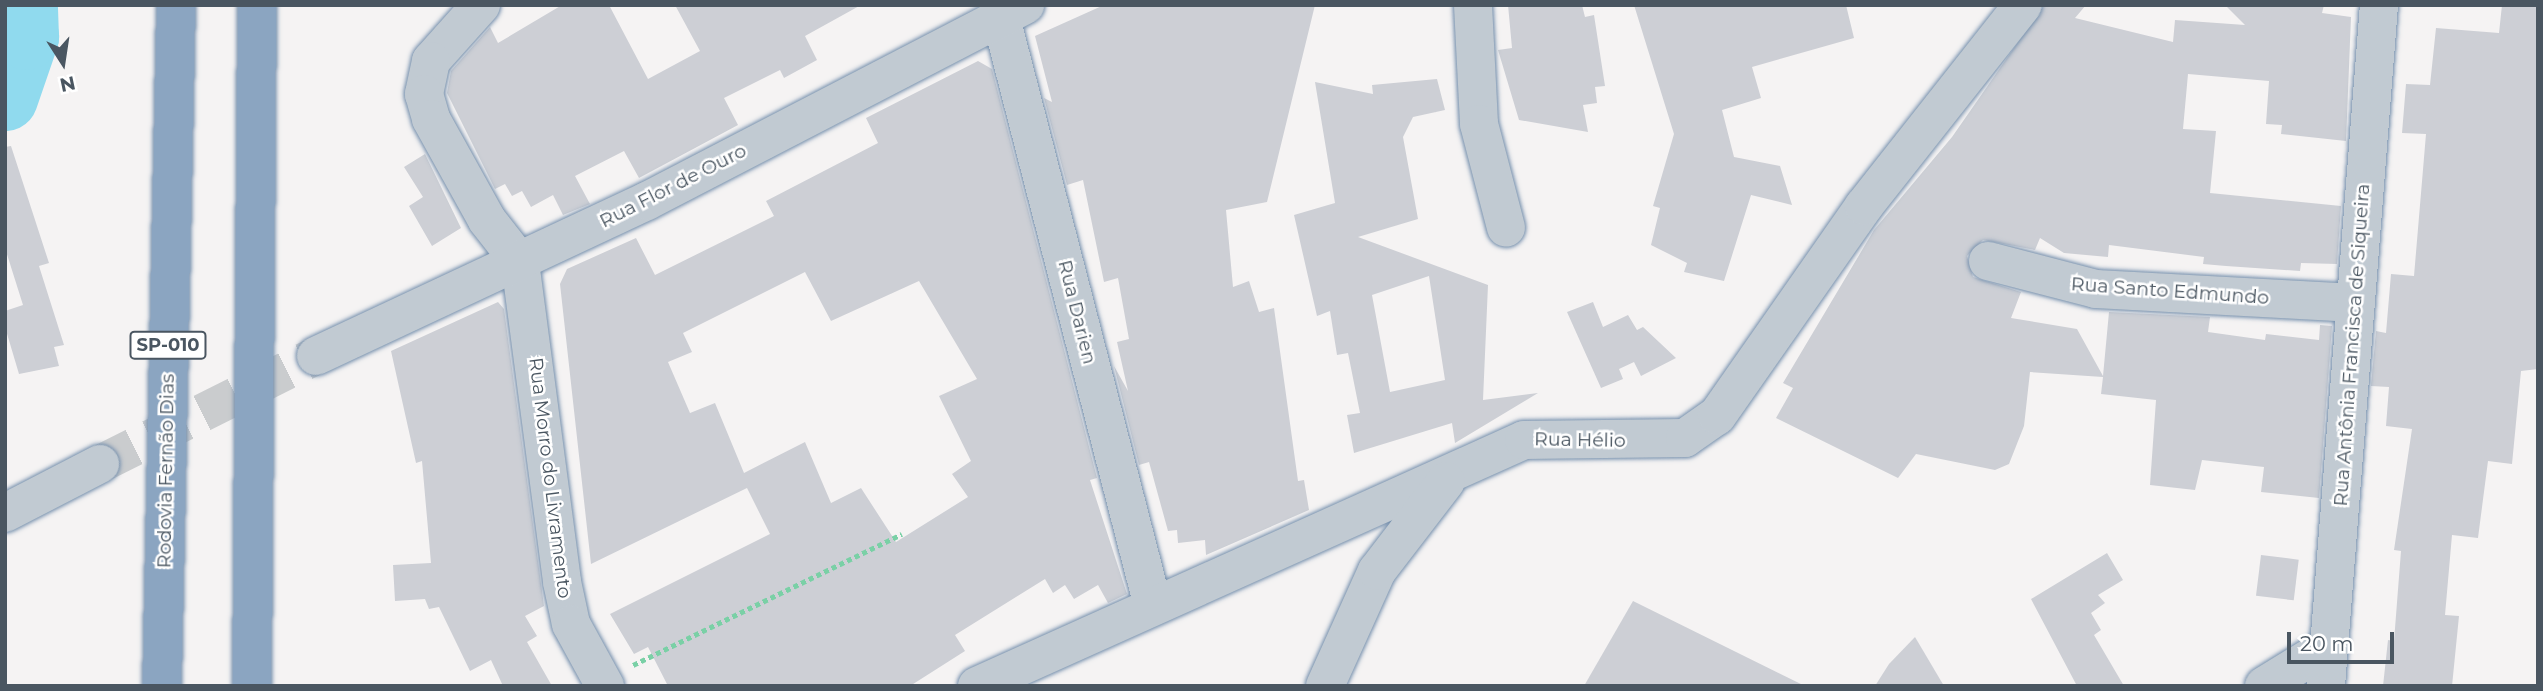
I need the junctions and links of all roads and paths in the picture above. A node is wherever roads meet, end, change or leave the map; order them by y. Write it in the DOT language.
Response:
graph roads {
  1 [pos="176,5"];
  2 [pos="257,5"];
  3 [pos="481,5"];
  4 [pos="1473,5"];
  5 [pos="2023,5"];
  6 [pos="2379,5"];
  7 [pos="1013,11"];
  8 [pos="1506,228"];
  9 [pos="1988,261"];
  10 [pos="520,262"];
  11 [pos="2356,303"];
  12 [pos="316,356"];
  13 [pos="100,464"];
  14 [pos="1457,469"];
  15 [pos="5,513"];
  16 [pos="902,534"];
  17 [pos="1153,606"];
  18 [pos="2329,646"];
  19 [pos="603,683"];
  20 [pos="162,686"];
  21 [pos="252,686"];
  22 [pos="977,686"];
  23 [pos="1325,686"];
  24 [pos="2264,686"];
  25 [pos="2326,686"];
  1 -- 20 [label="highway, Rodovia Fernão Dias / SP-010"];
  2 -- 21 [label="highway"];
  3 -- 10 [label="street"];
  4 -- 8 [label="street"];
  5 -- 14 [label="street, Rua Hélio"];
  6 -- 11 [label="street, Rua Antônia Francisca de Siqueira"];
  7 -- 10 [label="street, Rua Flor de Ouro"];
  7 -- 17 [label="street, Rua Darien"];
  9 -- 11 [label="street, Rua Santo Edmundo"];
  10 -- 12 [label="street, Rua Flor de Ouro"];
  10 -- 19 [label="street, Rua Morro do Livramento"];
  11 -- 18 [label="street, Rua Antônia Francisca de Siqueira"];
  13 -- 15 [label="street"];
  14 -- 17 [label="street, Rua Hélio"];
  14 -- 23 [label="street"];
  16 -- 19 [label="path"];
  17 -- 22 [label="street, Rua Hélio"];
  18 -- 24 [label="street"];
  18 -- 25 [label="street, Rua Antônia Francisca de Siqueira"];
}
